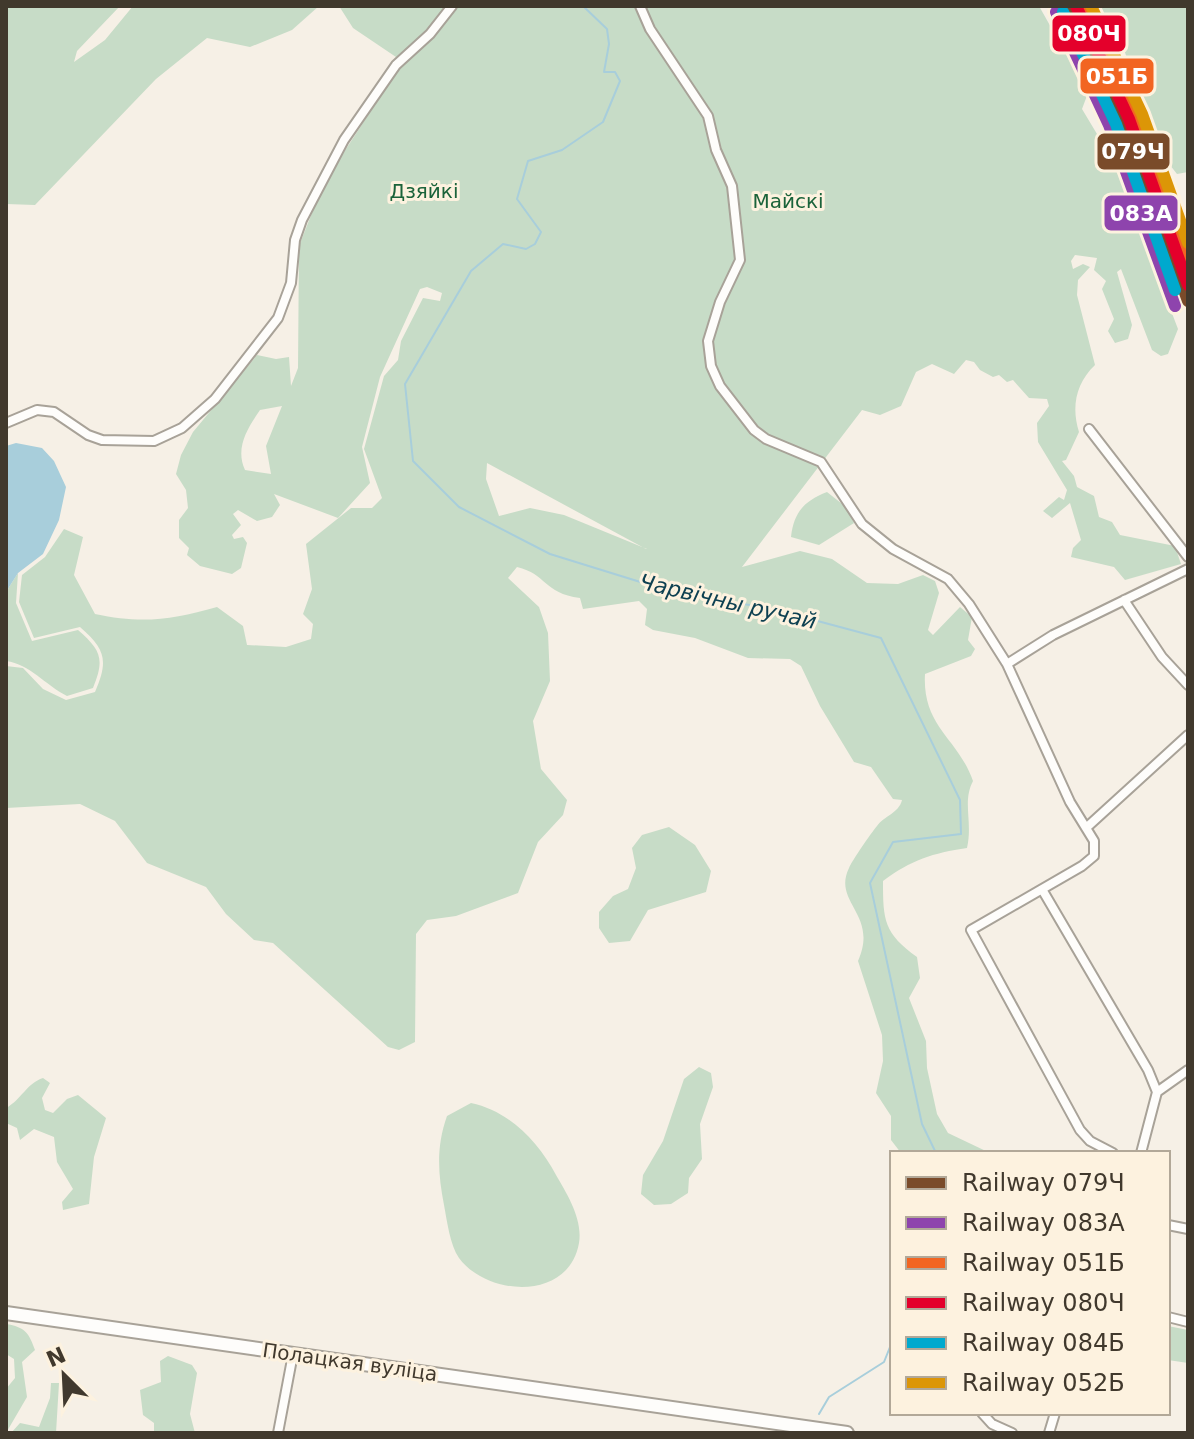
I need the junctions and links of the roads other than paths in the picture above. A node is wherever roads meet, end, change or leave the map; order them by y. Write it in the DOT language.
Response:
graph roads {
  1 [pos="452,6"];
  2 [pos="640,6"];
  3 [pos="6,423"];
  4 [pos="1089,429"];
  5 [pos="1188,557"];
  6 [pos="1188,569"];
  7 [pos="1124,600"];
  8 [pos="1007,664"];
  9 [pos="1188,685"];
  10 [pos="1188,735"];
  11 [pos="1086,828"];
  12 [pos="1043,891"];
  13 [pos="1188,1070"];
  14 [pos="1157,1092"];
  15 [pos="1109,1151"];
  16 [pos="1142,1151"];
  17 [pos="6,1313"];
  18 [pos="293,1354"];
  19 [pos="984,1415"];
  20 [pos="278,1433"];
  21 [pos="847,1433"];
  22 [pos="1012,1433"];
  1 -- 3 [label="street"];
  2 -- 8 [label="street"];
  4 -- 5 [label="street"];
  6 -- 7 [label="street"];
  7 -- 8 [label="street"];
  7 -- 9 [label="street"];
  8 -- 11 [label="street"];
  10 -- 11 [label="street"];
  11 -- 12 [label="street"];
  12 -- 14 [label="street"];
  12 -- 15 [label="street"];
  13 -- 14 [label="street"];
  14 -- 16 [label="street"];
  17 -- 18 [label="main road, Полацкая вуліца"];
  18 -- 20 [label="street"];
  18 -- 21 [label="main road, Полацкая вуліца"];
  19 -- 22 [label="street"];
}
